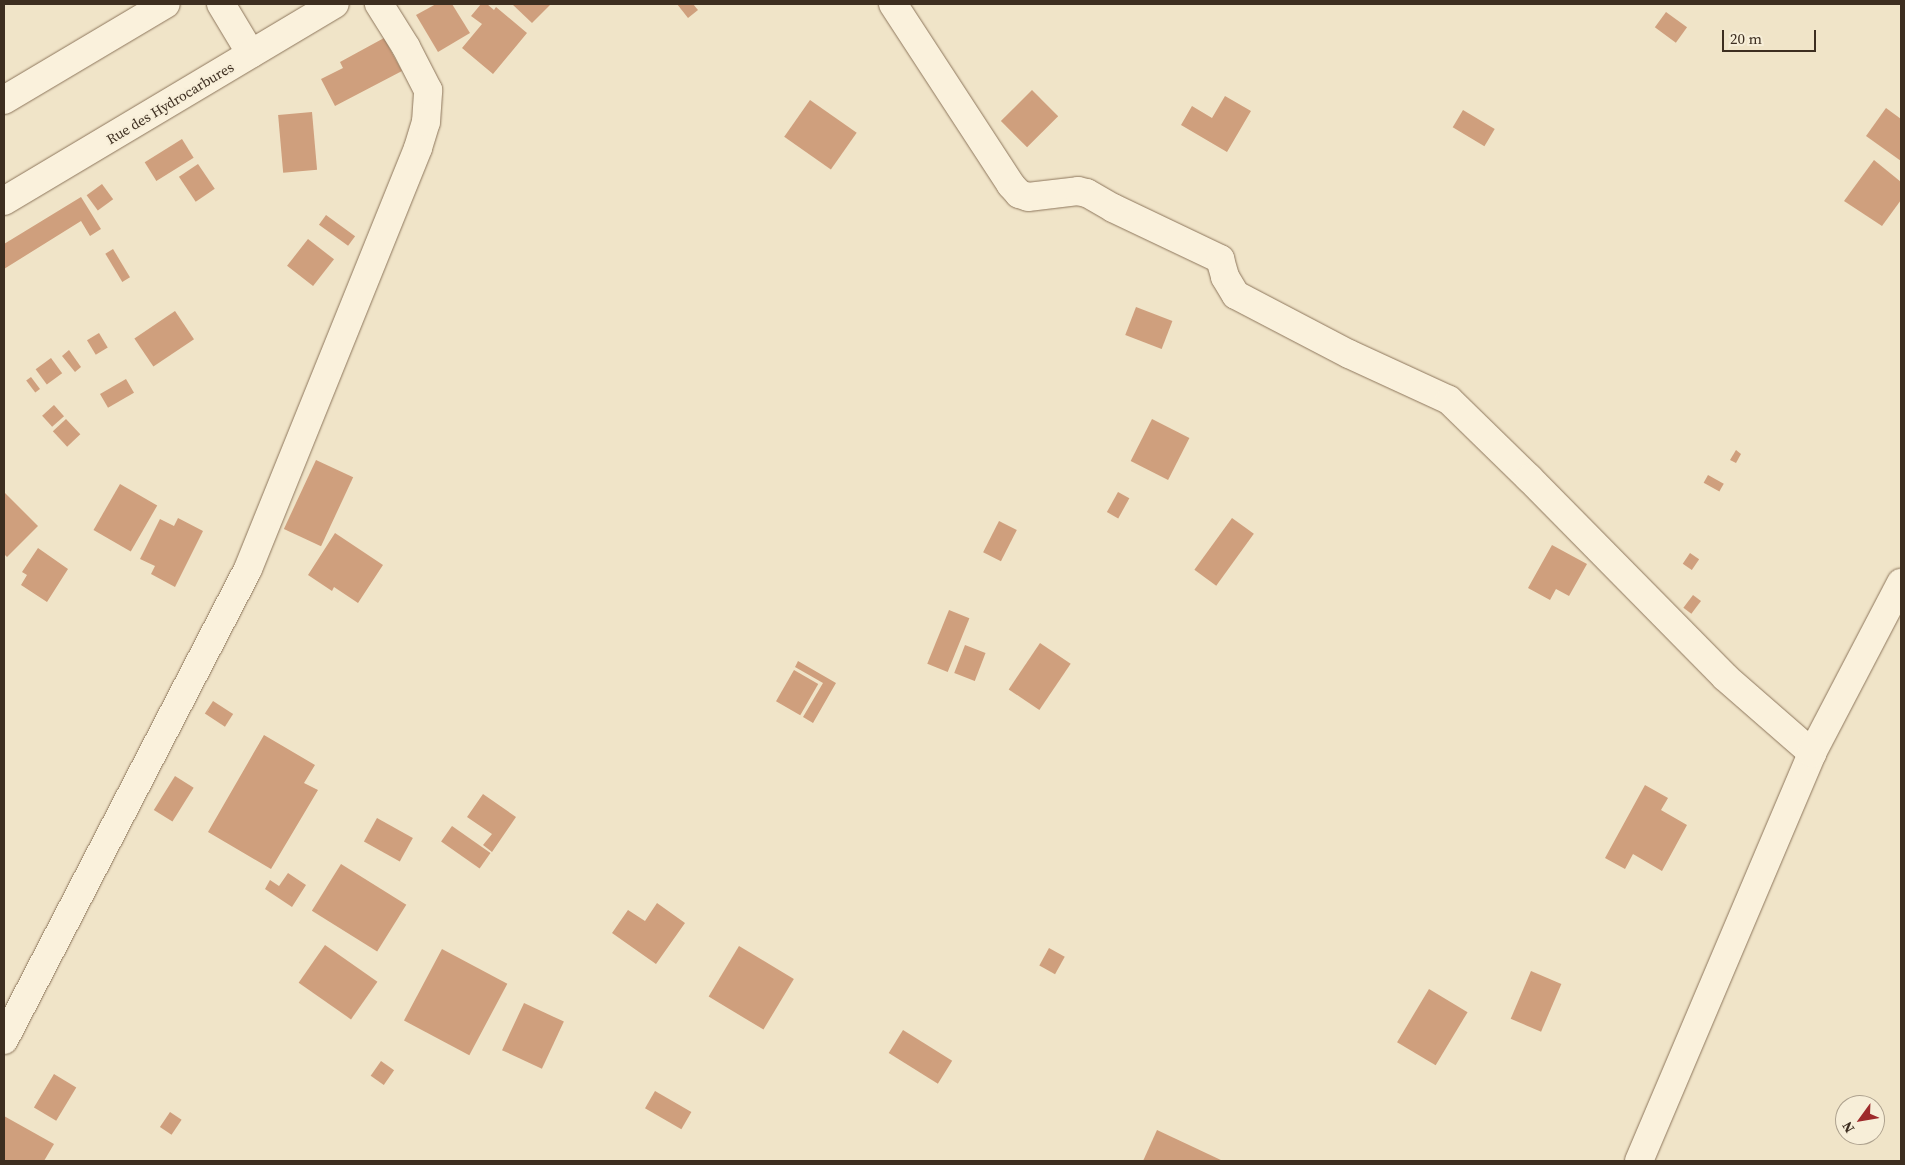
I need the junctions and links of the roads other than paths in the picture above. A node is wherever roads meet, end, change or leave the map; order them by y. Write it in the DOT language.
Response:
graph roads {
  1 [pos="166,4"];
  2 [pos="220,4"];
  3 [pos="335,4"];
  4 [pos="379,4"];
  5 [pos="893,4"];
  6 [pos="251,54"];
  7 [pos="4,100"];
  8 [pos="4,201"];
  9 [pos="1901,583"];
  10 [pos="1812,753"];
  11 [pos="4,1040"];
  12 [pos="1639,1161"];
  1 -- 7 [label="street"];
  2 -- 6 [label="street"];
  3 -- 6 [label="street, Rue des Hydrocarbures"];
  4 -- 11 [label="street"];
  5 -- 10 [label="street"];
  6 -- 8 [label="street, Rue des Hydrocarbures"];
  9 -- 10 [label="street"];
  10 -- 12 [label="street"];
}
